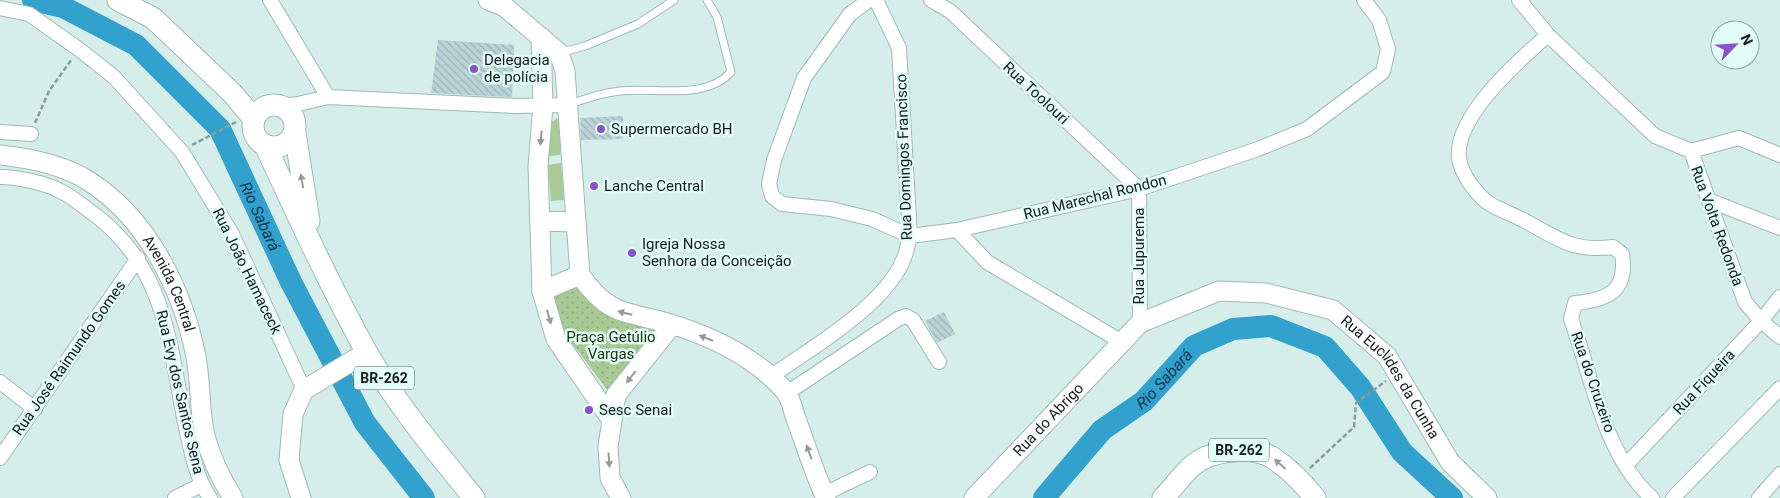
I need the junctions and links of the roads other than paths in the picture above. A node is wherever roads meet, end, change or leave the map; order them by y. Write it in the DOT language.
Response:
graph roads {
  1 [pos="118,0"];
  2 [pos="270,0"];
  3 [pos="488,0"];
  4 [pos="674,0"];
  5 [pos="707,0"];
  6 [pos="869,0"];
  7 [pos="876,0"];
  8 [pos="931,0"];
  9 [pos="1364,0"];
  10 [pos="1519,0"];
  11 [pos="0,8"];
  12 [pos="1548,35"];
  13 [pos="541,37"];
  14 [pos="559,53"];
  15 [pos="328,96"];
  16 [pos="567,105"];
  17 [pos="543,106"];
  18 [pos="275,115"];
  19 [pos="0,132"];
  20 [pos="31,134"];
  21 [pos="265,146"];
  22 [pos="1691,152"];
  23 [pos="0,155"];
  24 [pos="1780,155"];
  25 [pos="0,177"];
  26 [pos="1139,189"];
  27 [pos="1708,200"];
  28 [pos="540,221"];
  29 [pos="575,222"];
  30 [pos="1780,228"];
  31 [pos="957,230"];
  32 [pos="910,236"];
  33 [pos="312,246"];
  34 [pos="138,258"];
  35 [pos="580,276"];
  36 [pos="542,291"];
  37 [pos="1780,297"];
  38 [pos="1761,321"];
  39 [pos="1140,324"];
  40 [pos="672,325"];
  41 [pos="1780,337"];
  42 [pos="1122,342"];
  43 [pos="359,356"];
  44 [pos="939,362"];
  45 [pos="771,376"];
  46 [pos="0,382"];
  47 [pos="309,385"];
  48 [pos="1780,388"];
  49 [pos="787,394"];
  50 [pos="35,409"];
  51 [pos="611,419"];
  52 [pos="0,458"];
  53 [pos="1626,465"];
  54 [pos="870,472"];
  55 [pos="1780,474"];
  56 [pos="200,485"];
  57 [pos="1175,493"];
  58 [pos="825,496"];
  59 [pos="175,498"];
  60 [pos="210,498"];
  61 [pos="233,498"];
  62 [pos="301,498"];
  63 [pos="474,498"];
  64 [pos="621,498"];
  65 [pos="974,498"];
  66 [pos="1315,498"];
  67 [pos="1487,498"];
  68 [pos="1652,498"];
  69 [pos="1673,498"];
  70 [pos="1759,498"];
  1 -- 18 [label="main road"];
  2 -- 15 [label="street"];
  3 -- 13 [label="main road"];
  4 -- 14 [label="lane"];
  5 -- 16 [label="lane"];
  6 -- 32 [label="street"];
  7 -- 32 [label="street, Rua Domingos Francisco"];
  8 -- 26 [label="street, Rua Toolouri"];
  9 -- 26 [label="street, Rua Marechal Rondon"];
  10 -- 12 [label="street, Rua Volta Redonda"];
  11 -- 47 [label="street, Rua João Hamaceck"];
  12 -- 22 [label="street, Rua Volta Redonda"];
  12 -- 53 [label="street, Rua do Cruzeiro"];
  13 -- 14 [label="main road"];
  13 -- 17 [label="main road"];
  14 -- 16 [label="main road"];
  15 -- 17 [label="street"];
  15 -- 18 [label="street"];
  16 -- 17 [label="street"];
  16 -- 29 [label="main road"];
  17 -- 28 [label="main road, one-way"];
  18 -- 21 [label="main road"];
  18 -- 21 [label="main road"];
  33 -- 18 [label="main road, BR-262, one-way"];
  19 -- 20 [label="street"];
  21 -- 33 [label="main road, BR-262"];
  22 -- 24 [label="street"];
  22 -- 27 [label="street, Rua Volta Redonda"];
  23 -- 61 [label="main road, Avenida Central"];
  25 -- 34 [label="street, Rua Evy dos Santos Sena"];
  26 -- 31 [label="street, Rua Marechal Rondon"];
  26 -- 39 [label="street, Rua Jupurema"];
  27 -- 30 [label="street"];
  27 -- 38 [label="street, Rua Volta Redonda"];
  28 -- 29 [label="main road"];
  28 -- 36 [label="main road"];
  29 -- 35 [label="main road"];
  31 -- 32 [label="street, Rua Marechal Rondon"];
  31 -- 42 [label="street"];
  32 -- 45 [label="street, Rua Domingos Francisco"];
  33 -- 43 [label="main road, BR-262"];
  34 -- 50 [label="street, Rua José Raimundo Gomes"];
  34 -- 56 [label="street, Rua Evy dos Santos Sena"];
  35 -- 36 [label="main road"];
  40 -- 35 [label="main road, one-way"];
  36 -- 51 [label="main road, one-way"];
  37 -- 38 [label="street, Rua Fiqueira"];
  38 -- 41 [label="street, Rua Volta Redonda"];
  38 -- 53 [label="street, Rua Fiqueira"];
  39 -- 42 [label="main road, Rua Euclides da Cunha"];
  39 -- 67 [label="main road, Rua Euclides da Cunha"];
  45 -- 40 [label="main road, one-way"];
  40 -- 51 [label="main road, one-way"];
  42 -- 65 [label="main road, Rua do Abrigo"];
  43 -- 47 [label="main road"];
  43 -- 63 [label="main road, BR-262"];
  44 -- 49 [label="street"];
  45 -- 49 [label="main road"];
  46 -- 50 [label="street"];
  47 -- 62 [label="main road"];
  48 -- 69 [label="street"];
  58 -- 49 [label="main road, one-way"];
  50 -- 52 [label="street, Rua José Raimundo Gomes"];
  51 -- 64 [label="main road, one-way"];
  53 -- 68 [label="street, Rua do Cruzeiro"];
  54 -- 58 [label="street"];
  55 -- 70 [label="street"];
  56 -- 59 [label="street"];
  56 -- 60 [label="street, Rua Evy dos Santos Sena"];
  66 -- 57 [label="main road, BR-262, one-way"];
}
